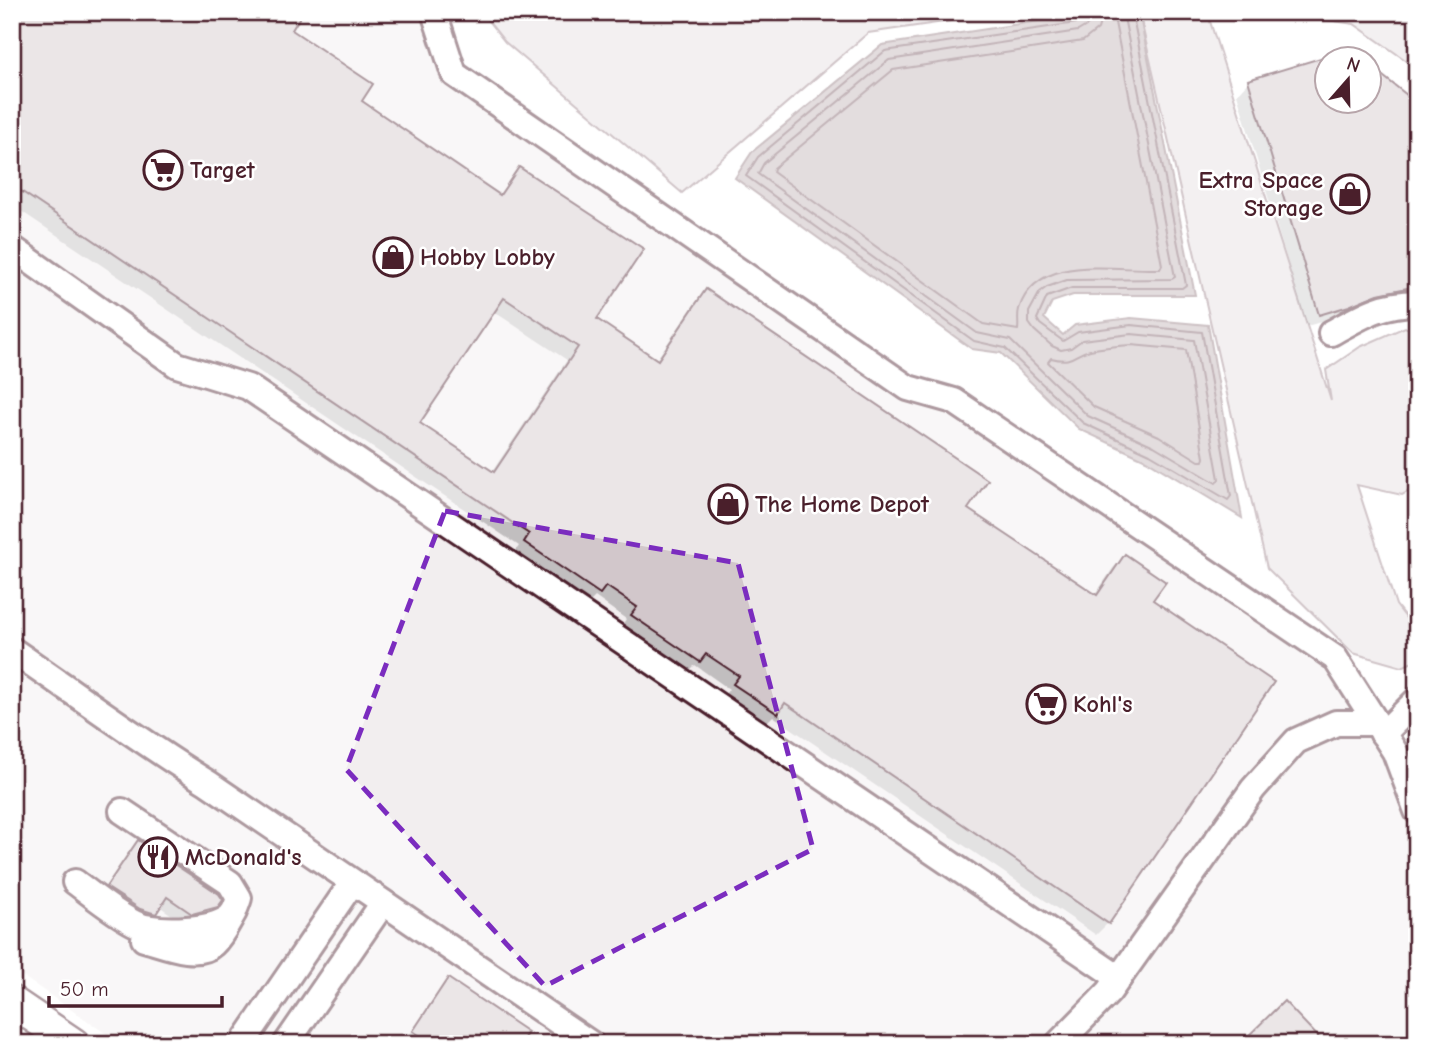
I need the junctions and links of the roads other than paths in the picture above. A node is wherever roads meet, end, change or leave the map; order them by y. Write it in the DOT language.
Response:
graph roads {
  1 [pos="434,12"];
  2 [pos="12,248"];
  3 [pos="1417,303"];
  4 [pos="1331,332"];
  5 [pos="12,650"];
  6 [pos="1417,700"];
  7 [pos="1379,728"];
  8 [pos="122,811"];
  9 [pos="1417,811"];
  10 [pos="75,882"];
  11 [pos="352,883"];
  12 [pos="383,903"];
  13 [pos="1119,978"];
  14 [pos="12,1002"];
  15 [pos="74,1044"];
  16 [pos="242,1044"];
  17 [pos="286,1044"];
  18 [pos="591,1044"];
  19 [pos="1058,1044"];
  1 -- 7 [label="street"];
  2 -- 13 [label="street"];
  3 -- 4 [label="street"];
  5 -- 11 [label="street"];
  6 -- 7 [label="street"];
  7 -- 9 [label="street"];
  7 -- 13 [label="street"];
  8 -- 10 [label="street"];
  11 -- 12 [label="street"];
  11 -- 16 [label="street"];
  12 -- 17 [label="street"];
  12 -- 18 [label="street"];
  13 -- 19 [label="street"];
  14 -- 15 [label="main road"];
}
